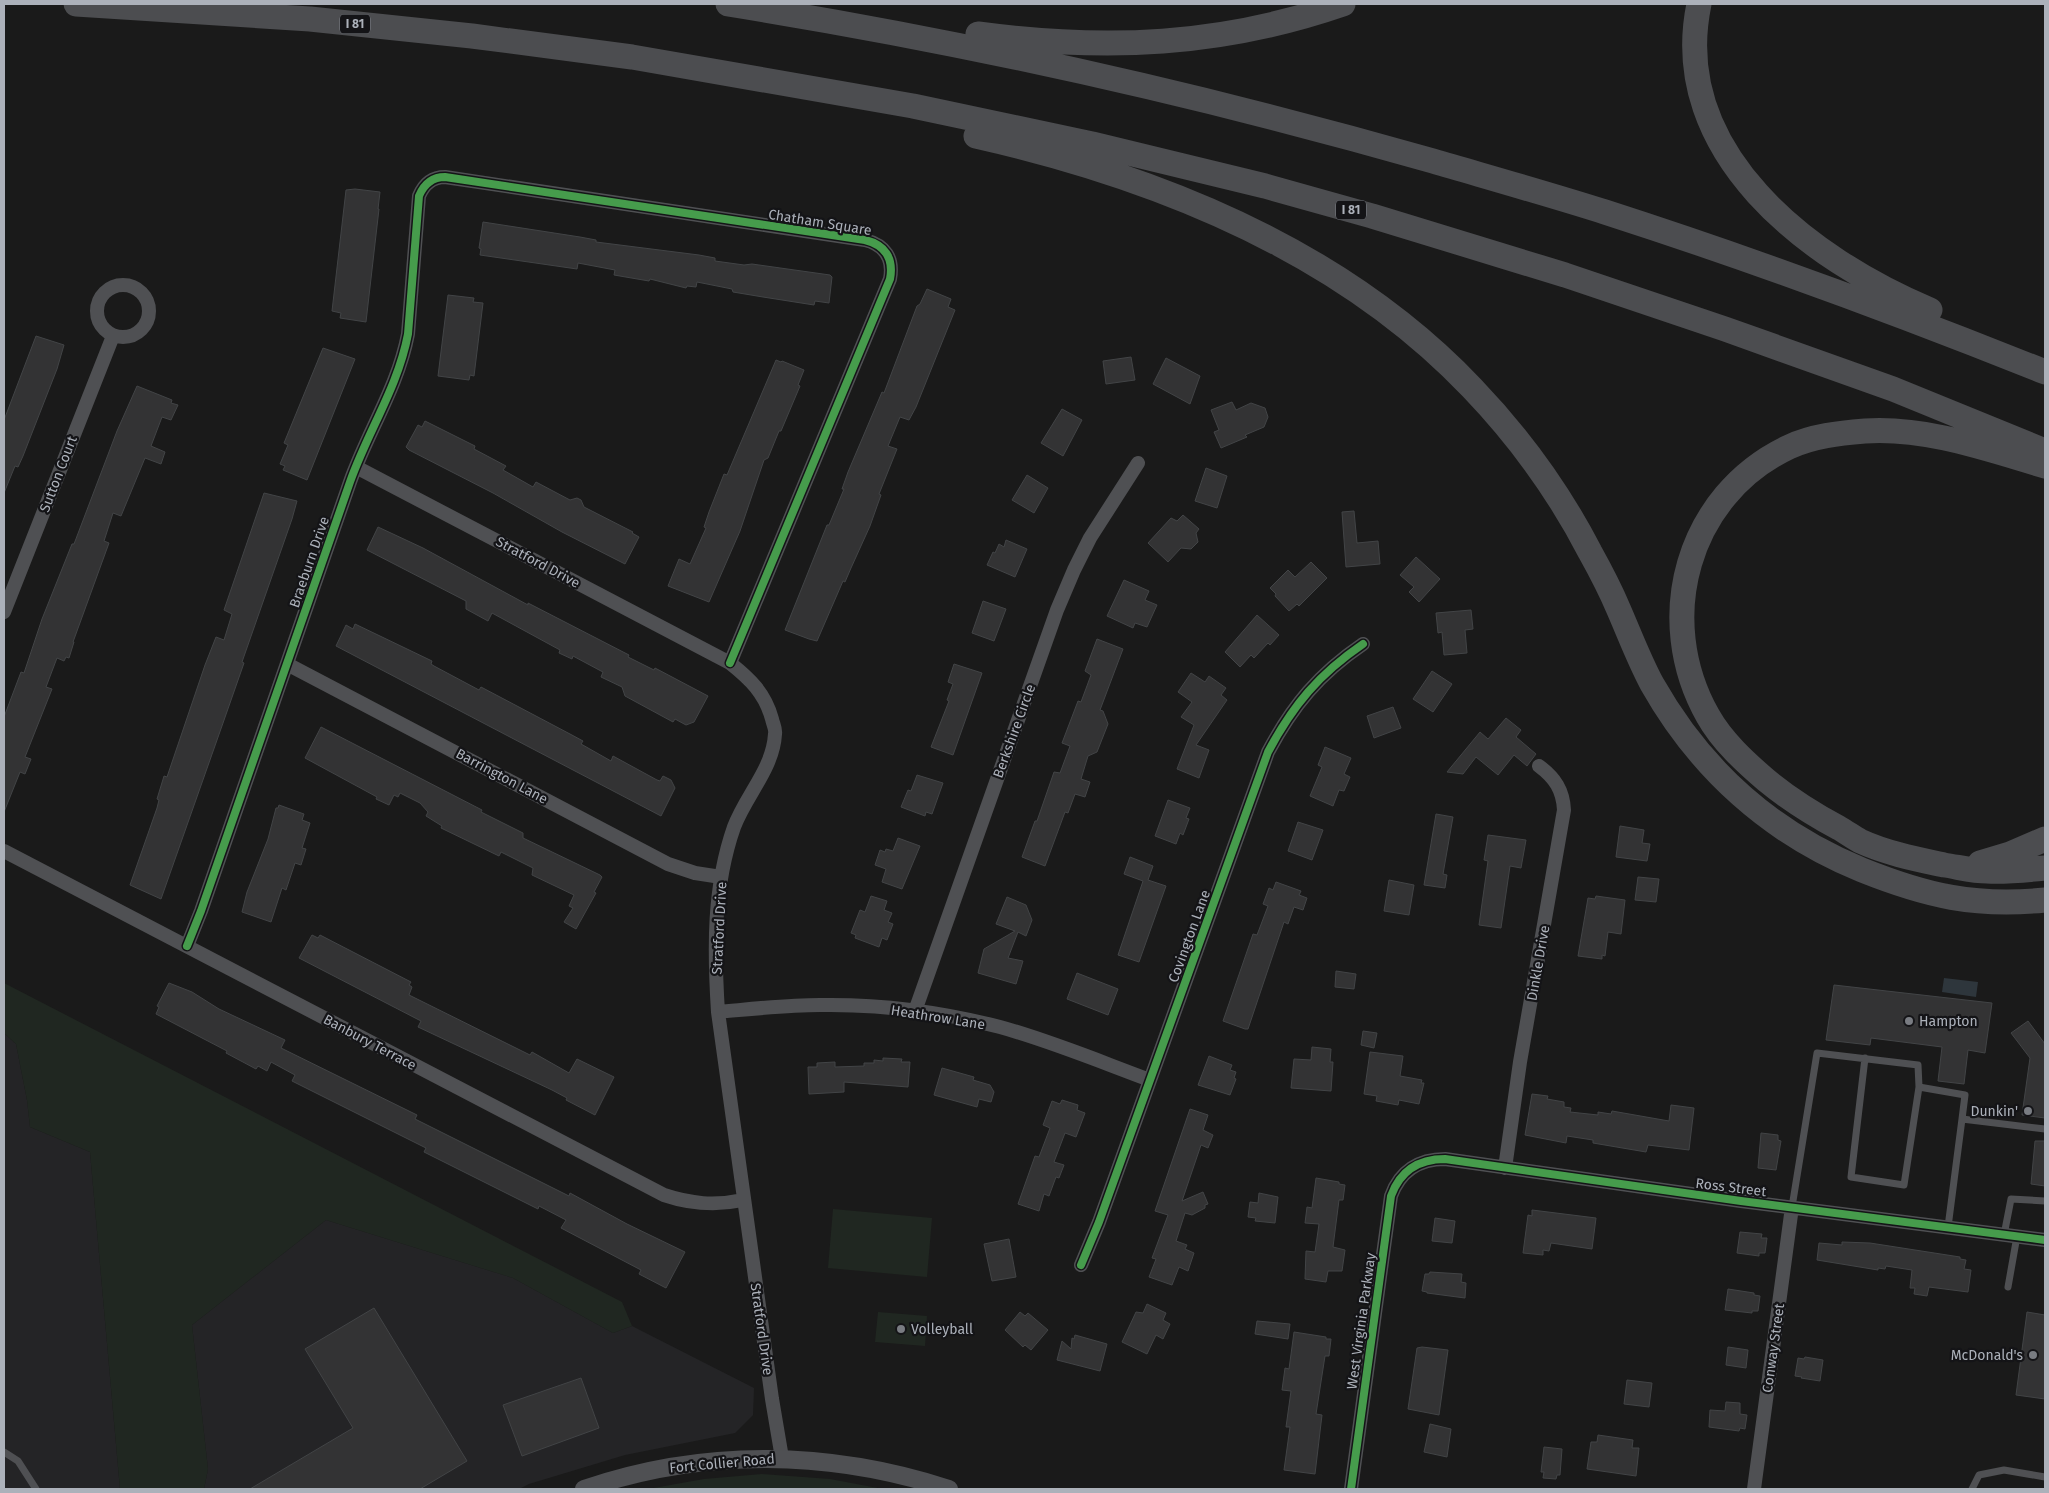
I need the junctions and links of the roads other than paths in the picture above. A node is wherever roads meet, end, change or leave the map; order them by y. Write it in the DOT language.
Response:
graph roads {
  1 [pos="76,4"];
  2 [pos="728,4"];
  3 [pos="749,4"];
  4 [pos="1343,4"];
  5 [pos="1699,4"];
  6 [pos="632,57"];
  7 [pos="427,184"];
  8 [pos="113,336"];
  9 [pos="2045,366"];
  10 [pos="2045,372"];
  11 [pos="2045,451"];
  12 [pos="1138,463"];
  13 [pos="2045,466"];
  14 [pos="356,467"];
  15 [pos="4,612"];
  16 [pos="1363,644"];
  17 [pos="730,662"];
  18 [pos="287,664"];
  19 [pos="1539,766"];
  20 [pos="2045,838"];
  21 [pos="4,851"];
  22 [pos="1957,867"];
  23 [pos="2045,868"];
  24 [pos="721,877"];
  25 [pos="2045,900"];
  26 [pos="187,946"];
  27 [pos="915,1011"];
  28 [pos="718,1012"];
  29 [pos="1865,1058"];
  30 [pos="1150,1080"];
  31 [pos="1920,1087"];
  32 [pos="1962,1119"];
  33 [pos="2045,1129"];
  34 [pos="1415,1165"];
  35 [pos="1505,1168"];
  36 [pos="743,1200"];
  37 [pos="2045,1201"];
  38 [pos="1792,1207"];
  39 [pos="1948,1227"];
  40 [pos="2011,1236"];
  41 [pos="2045,1240"];
  42 [pos="1081,1265"];
  43 [pos="2008,1287"];
  44 [pos="4,1452"];
  45 [pos="782,1458"];
  46 [pos="2045,1477"];
  47 [pos="36,1489"];
  48 [pos="584,1489"];
  49 [pos="949,1489"];
  50 [pos="1351,1489"];
  51 [pos="1754,1489"];
  52 [pos="1972,1489"];
  1 -- 6 [label="highway, I 81"];
  2 -- 10 [label="highway"];
  3 -- 4 [label="highway"];
  5 -- 9 [label="highway"];
  6 -- 11 [label="highway, I 81"];
  6 -- 25 [label="highway"];
  7 -- 14 [label="street, Braeburn Drive"];
  7 -- 17 [label="street, Chatham Square"];
  8 -- 15 [label="street, Sutton Court"];
  12 -- 27 [label="street, Berkshire Circle"];
  13 -- 22 [label="highway"];
  14 -- 17 [label="street, Stratford Drive"];
  14 -- 18 [label="street, Braeburn Drive"];
  16 -- 30 [label="street, Covington Lane"];
  17 -- 24 [label="street, Stratford Drive"];
  18 -- 24 [label="street, Barrington Lane"];
  18 -- 26 [label="street, Braeburn Drive"];
  19 -- 35 [label="street, Dinkle Drive"];
  20 -- 22 [label="highway"];
  21 -- 26 [label="street, Banbury Terrace"];
  22 -- 23 [label="highway"];
  24 -- 28 [label="street, Stratford Drive"];
  26 -- 36 [label="street, Banbury Terrace"];
  27 -- 28 [label="street, Heathrow Lane"];
  27 -- 30 [label="street, Heathrow Lane"];
  28 -- 36 [label="street, Stratford Drive"];
  29 -- 31 [label="lane"];
  29 -- 31 [label="lane"];
  29 -- 38 [label="lane"];
  30 -- 42 [label="street, Covington Lane"];
  31 -- 32 [label="lane"];
  32 -- 33 [label="lane"];
  32 -- 39 [label="lane"];
  34 -- 35 [label="street, Ross Street"];
  34 -- 50 [label="street, West Virginia Parkway"];
  35 -- 38 [label="street, Ross Street"];
  36 -- 45 [label="street, Stratford Drive"];
  37 -- 40 [label="lane"];
  38 -- 39 [label="street, Ross Street"];
  38 -- 51 [label="street, Conway Street"];
  39 -- 40 [label="street, Ross Street"];
  40 -- 41 [label="street, Ross Street"];
  40 -- 43 [label="lane"];
  44 -- 47 [label="lane"];
  45 -- 48 [label="street, Fort Collier Road"];
  45 -- 49 [label="street, Fort Collier Road"];
  46 -- 52 [label="lane"];
}
